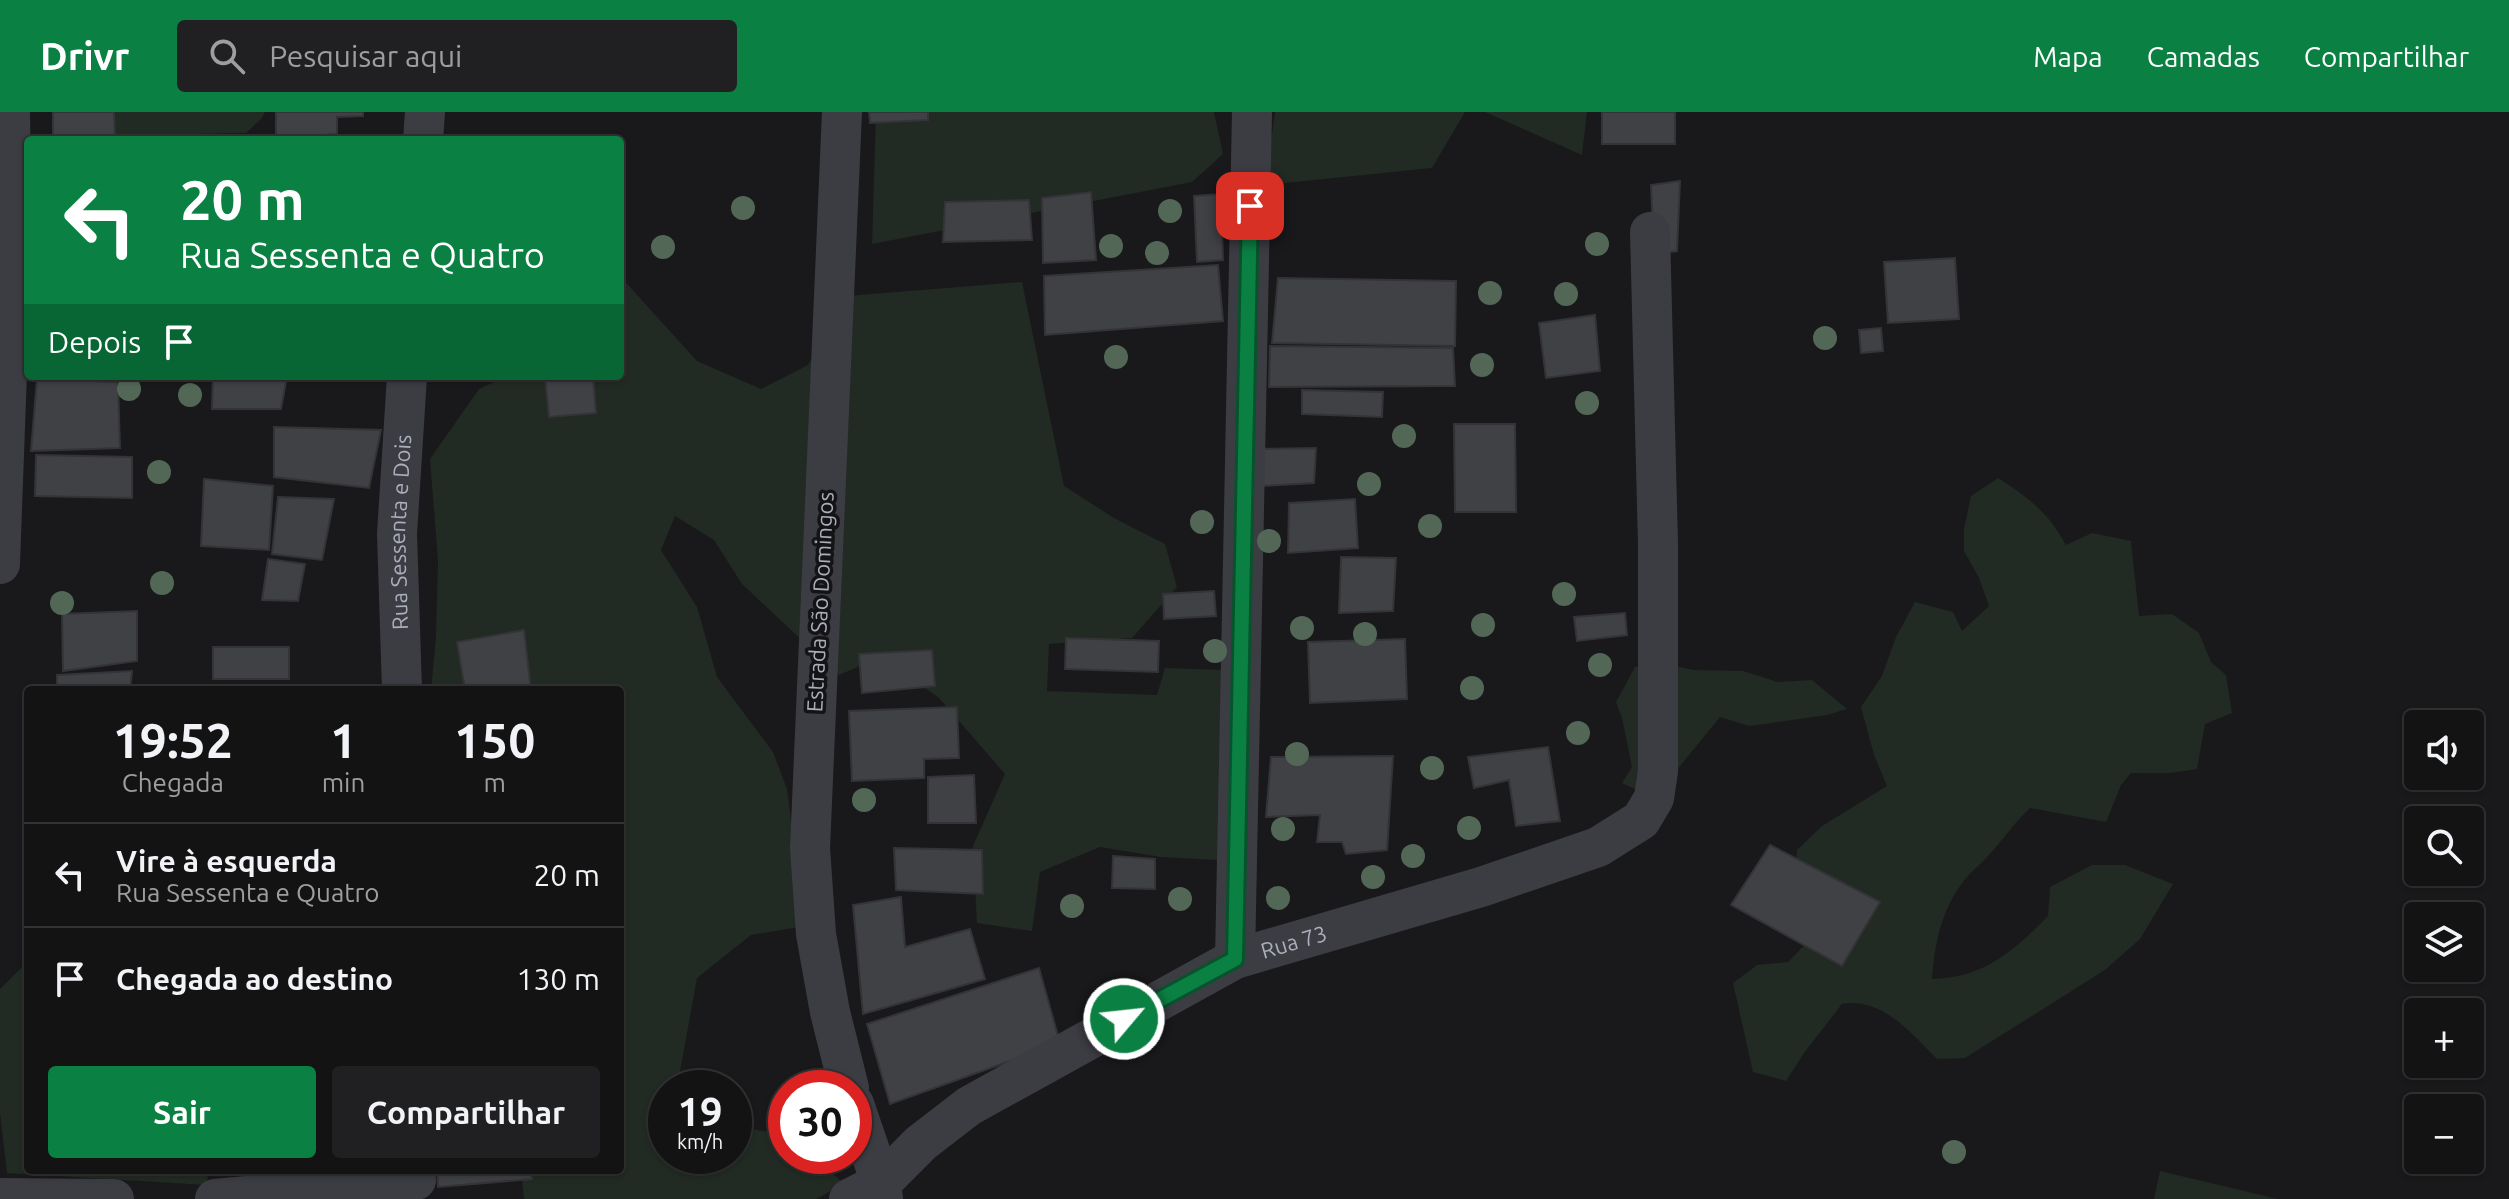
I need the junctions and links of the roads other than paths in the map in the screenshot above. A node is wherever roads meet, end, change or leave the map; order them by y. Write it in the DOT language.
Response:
graph roads {
  1 [pos="10,112"];
  2 [pos="425,112"];
  3 [pos="842,112"];
  4 [pos="1252,112"];
  5 [pos="423,136"];
  6 [pos="1650,232"];
  7 [pos="407,380"];
  8 [pos="0,564"];
  9 [pos="402,686"];
  10 [pos="1235,959"];
  11 [pos="844,1070"];
  12 [pos="867,1174"];
  13 [pos="417,1183"];
  14 [pos="871,1194"];
  15 [pos="0,1198"];
  16 [pos="114,1199"];
  17 [pos="215,1199"];
  1 -- 8 [label="street"];
  2 -- 5 [label="street"];
  3 -- 11 [label="street, Estrada São Domingos"];
  4 -- 10 [label="street"];
  6 -- 10 [label="street, Rua 73"];
  7 -- 9 [label="street, Rua Sessenta e Dois"];
  10 -- 14 [label="street, Rua 73"];
  12 -- 14 [label="street"];
  13 -- 17 [label="street"];
  15 -- 16 [label="street"];
}
